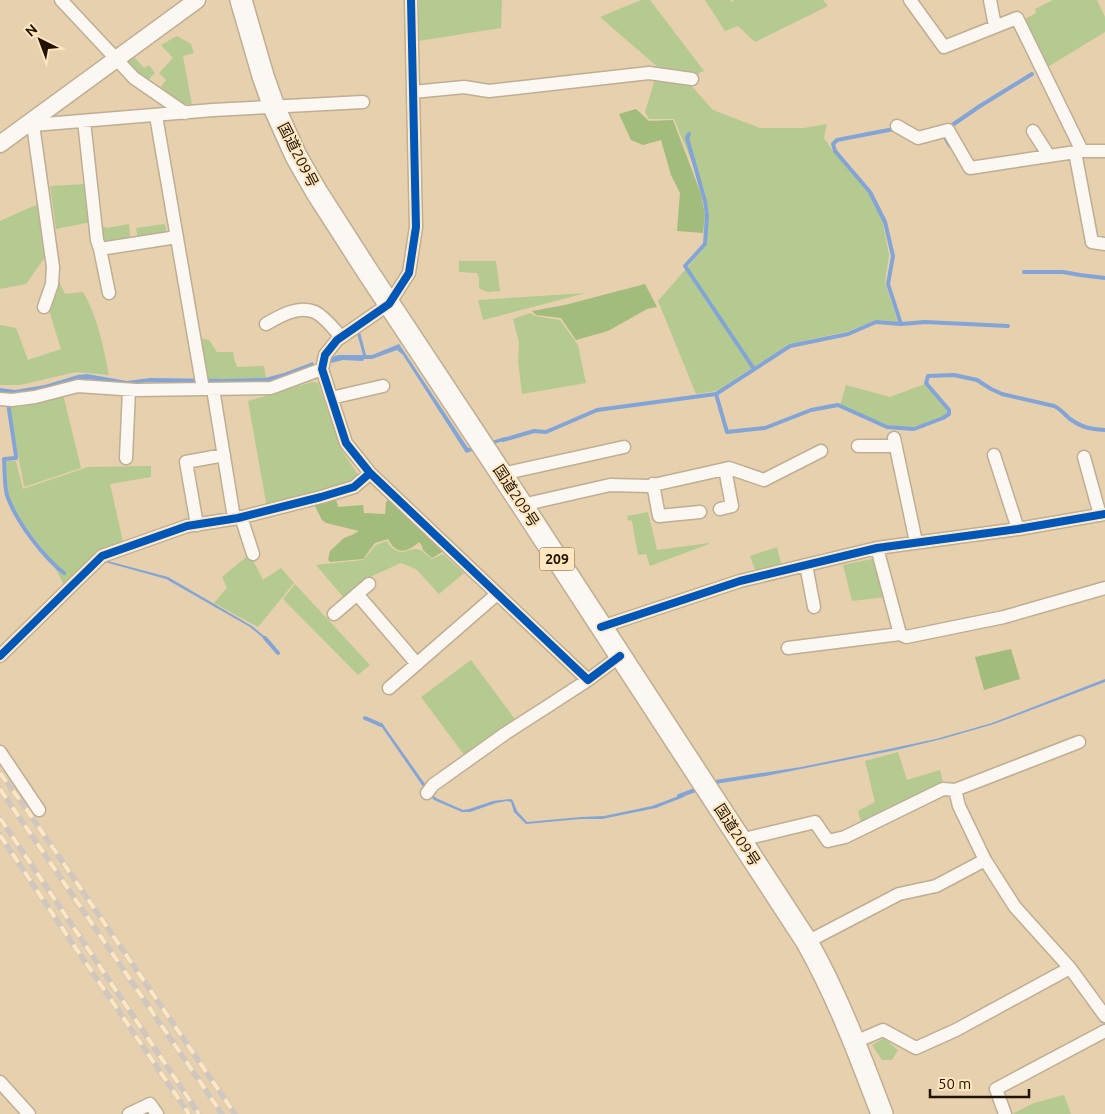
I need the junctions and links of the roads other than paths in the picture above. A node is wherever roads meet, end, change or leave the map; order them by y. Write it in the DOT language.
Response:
graph roads {
  1 [pos="61,0"];
  2 [pos="240,0"];
  3 [pos="410,0"];
  4 [pos="910,0"];
  5 [pos="990,0"];
  6 [pos="194,1"];
  7 [pos="995,26"];
  8 [pos="116,59"];
  9 [pos="692,78"];
  10 [pos="413,92"];
  11 [pos="363,102"];
  12 [pos="274,107"];
  13 [pos="185,113"];
  14 [pos="156,116"];
  15 [pos="84,122"];
  16 [pos="30,125"];
  17 [pos="897,126"];
  18 [pos="1033,130"];
  19 [pos="0,144"];
  20 [pos="1105,151"];
  21 [pos="1078,152"];
  22 [pos="1049,156"];
  23 [pos="177,237"];
  24 [pos="1105,244"];
  25 [pos="100,249"];
  26 [pos="109,293"];
  27 [pos="390,304"];
  28 [pos="44,307"];
  29 [pos="266,324"];
  30 [pos="341,337"];
  31 [pos="322,369"];
  32 [pos="383,386"];
  33 [pos="208,389"];
  34 [pos="129,390"];
  35 [pos="331,398"];
  36 [pos="0,399"];
  37 [pos="858,446"];
  38 [pos="624,448"];
  39 [pos="821,451"];
  40 [pos="994,454"];
  41 [pos="224,455"];
  42 [pos="1084,457"];
  43 [pos="126,458"];
  44 [pos="726,469"];
  45 [pos="370,473"];
  46 [pos="502,474"];
  47 [pos="653,484"];
  48 [pos="522,505"];
  49 [pos="720,509"];
  50 [pos="700,512"];
  51 [pos="1102,515"];
  52 [pos="237,518"];
  53 [pos="197,524"];
  54 [pos="1018,529"];
  55 [pos="916,542"];
  56 [pos="877,548"];
  57 [pos="253,554"];
  58 [pos="806,565"];
  59 [pos="369,584"];
  60 [pos="1105,588"];
  61 [pos="357,594"];
  62 [pos="497,594"];
  63 [pos="814,607"];
  64 [pos="334,614"];
  65 [pos="602,627"];
  66 [pos="900,634"];
  67 [pos="788,648"];
  68 [pos="0,656"];
  69 [pos="620,656"];
  70 [pos="417,664"];
  71 [pos="588,680"];
  72 [pos="389,688"];
  73 [pos="1080,742"];
  74 [pos="0,752"];
  75 [pos="954,790"];
  76 [pos="427,793"];
  77 [pos="39,810"];
  78 [pos="740,840"];
  79 [pos="985,860"];
  80 [pos="807,942"];
  81 [pos="1070,968"];
  82 [pos="1105,1016"];
  83 [pos="1105,1031"];
  84 [pos="854,1042"];
  85 [pos="0,1082"];
  86 [pos="29,1114"];
  87 [pos="130,1114"];
  88 [pos="157,1114"];
  89 [pos="882,1114"];
  90 [pos="1005,1114"];
  1 -- 8 [label="street"];
  2 -- 12 [label="highway, 国道209号 / 209"];
  3 -- 10 [label="street"];
  4 -- 7 [label="street"];
  5 -- 7 [label="street"];
  6 -- 8 [label="street"];
  7 -- 21 [label="street"];
  8 -- 13 [label="street"];
  8 -- 16 [label="street"];
  9 -- 10 [label="street"];
  10 -- 27 [label="street"];
  11 -- 12 [label="street"];
  12 -- 13 [label="street"];
  12 -- 27 [label="highway, 国道209号 / 209"];
  13 -- 14 [label="street"];
  14 -- 15 [label="street"];
  14 -- 23 [label="street"];
  15 -- 16 [label="street"];
  15 -- 25 [label="street"];
  16 -- 19 [label="street"];
  16 -- 28 [label="street"];
  17 -- 22 [label="street"];
  18 -- 22 [label="street"];
  20 -- 21 [label="street"];
  21 -- 22 [label="street"];
  21 -- 24 [label="street"];
  23 -- 25 [label="street"];
  23 -- 33 [label="street"];
  25 -- 26 [label="street"];
  27 -- 30 [label="street"];
  27 -- 46 [label="highway, 国道209号 / 209"];
  29 -- 30 [label="street"];
  30 -- 31 [label="street"];
  31 -- 33 [label="street"];
  31 -- 35 [label="street"];
  32 -- 35 [label="street"];
  33 -- 34 [label="street"];
  33 -- 41 [label="street"];
  34 -- 36 [label="street"];
  34 -- 43 [label="street"];
  35 -- 45 [label="street"];
  37 -- 55 [label="street"];
  38 -- 46 [label="street"];
  39 -- 44 [label="street"];
  40 -- 54 [label="street"];
  41 -- 52 [label="street"];
  41 -- 53 [label="street"];
  42 -- 51 [label="street"];
  44 -- 47 [label="street"];
  44 -- 49 [label="street"];
  45 -- 52 [label="street"];
  45 -- 62 [label="street"];
  46 -- 48 [label="highway, 国道209号 / 209"];
  47 -- 48 [label="street"];
  47 -- 50 [label="street"];
  48 -- 65 [label="highway, 国道209号 / 209"];
  51 -- 54 [label="street"];
  52 -- 53 [label="street"];
  52 -- 57 [label="street"];
  53 -- 68 [label="street"];
  54 -- 55 [label="street"];
  55 -- 56 [label="street"];
  56 -- 58 [label="street"];
  56 -- 66 [label="street"];
  58 -- 63 [label="street"];
  58 -- 65 [label="street"];
  59 -- 61 [label="street"];
  60 -- 66 [label="street"];
  61 -- 64 [label="street"];
  61 -- 70 [label="street"];
  62 -- 70 [label="street"];
  62 -- 71 [label="street"];
  65 -- 69 [label="highway, 国道209号 / 209"];
  66 -- 67 [label="street"];
  69 -- 71 [label="street"];
  69 -- 78 [label="highway, 国道209号 / 209"];
  70 -- 72 [label="street"];
  71 -- 76 [label="street"];
  73 -- 75 [label="street"];
  74 -- 77 [label="street"];
  75 -- 78 [label="street"];
  75 -- 79 [label="street"];
  78 -- 80 [label="highway, 国道209号 / 209"];
  79 -- 80 [label="street"];
  79 -- 81 [label="street"];
  80 -- 84 [label="highway, 国道209号 / 209"];
  81 -- 82 [label="street"];
  81 -- 84 [label="street"];
  83 -- 90 [label="street"];
  84 -- 89 [label="highway, 国道209号 / 209"];
  85 -- 86 [label="street"];
  87 -- 88 [label="street"];
}
